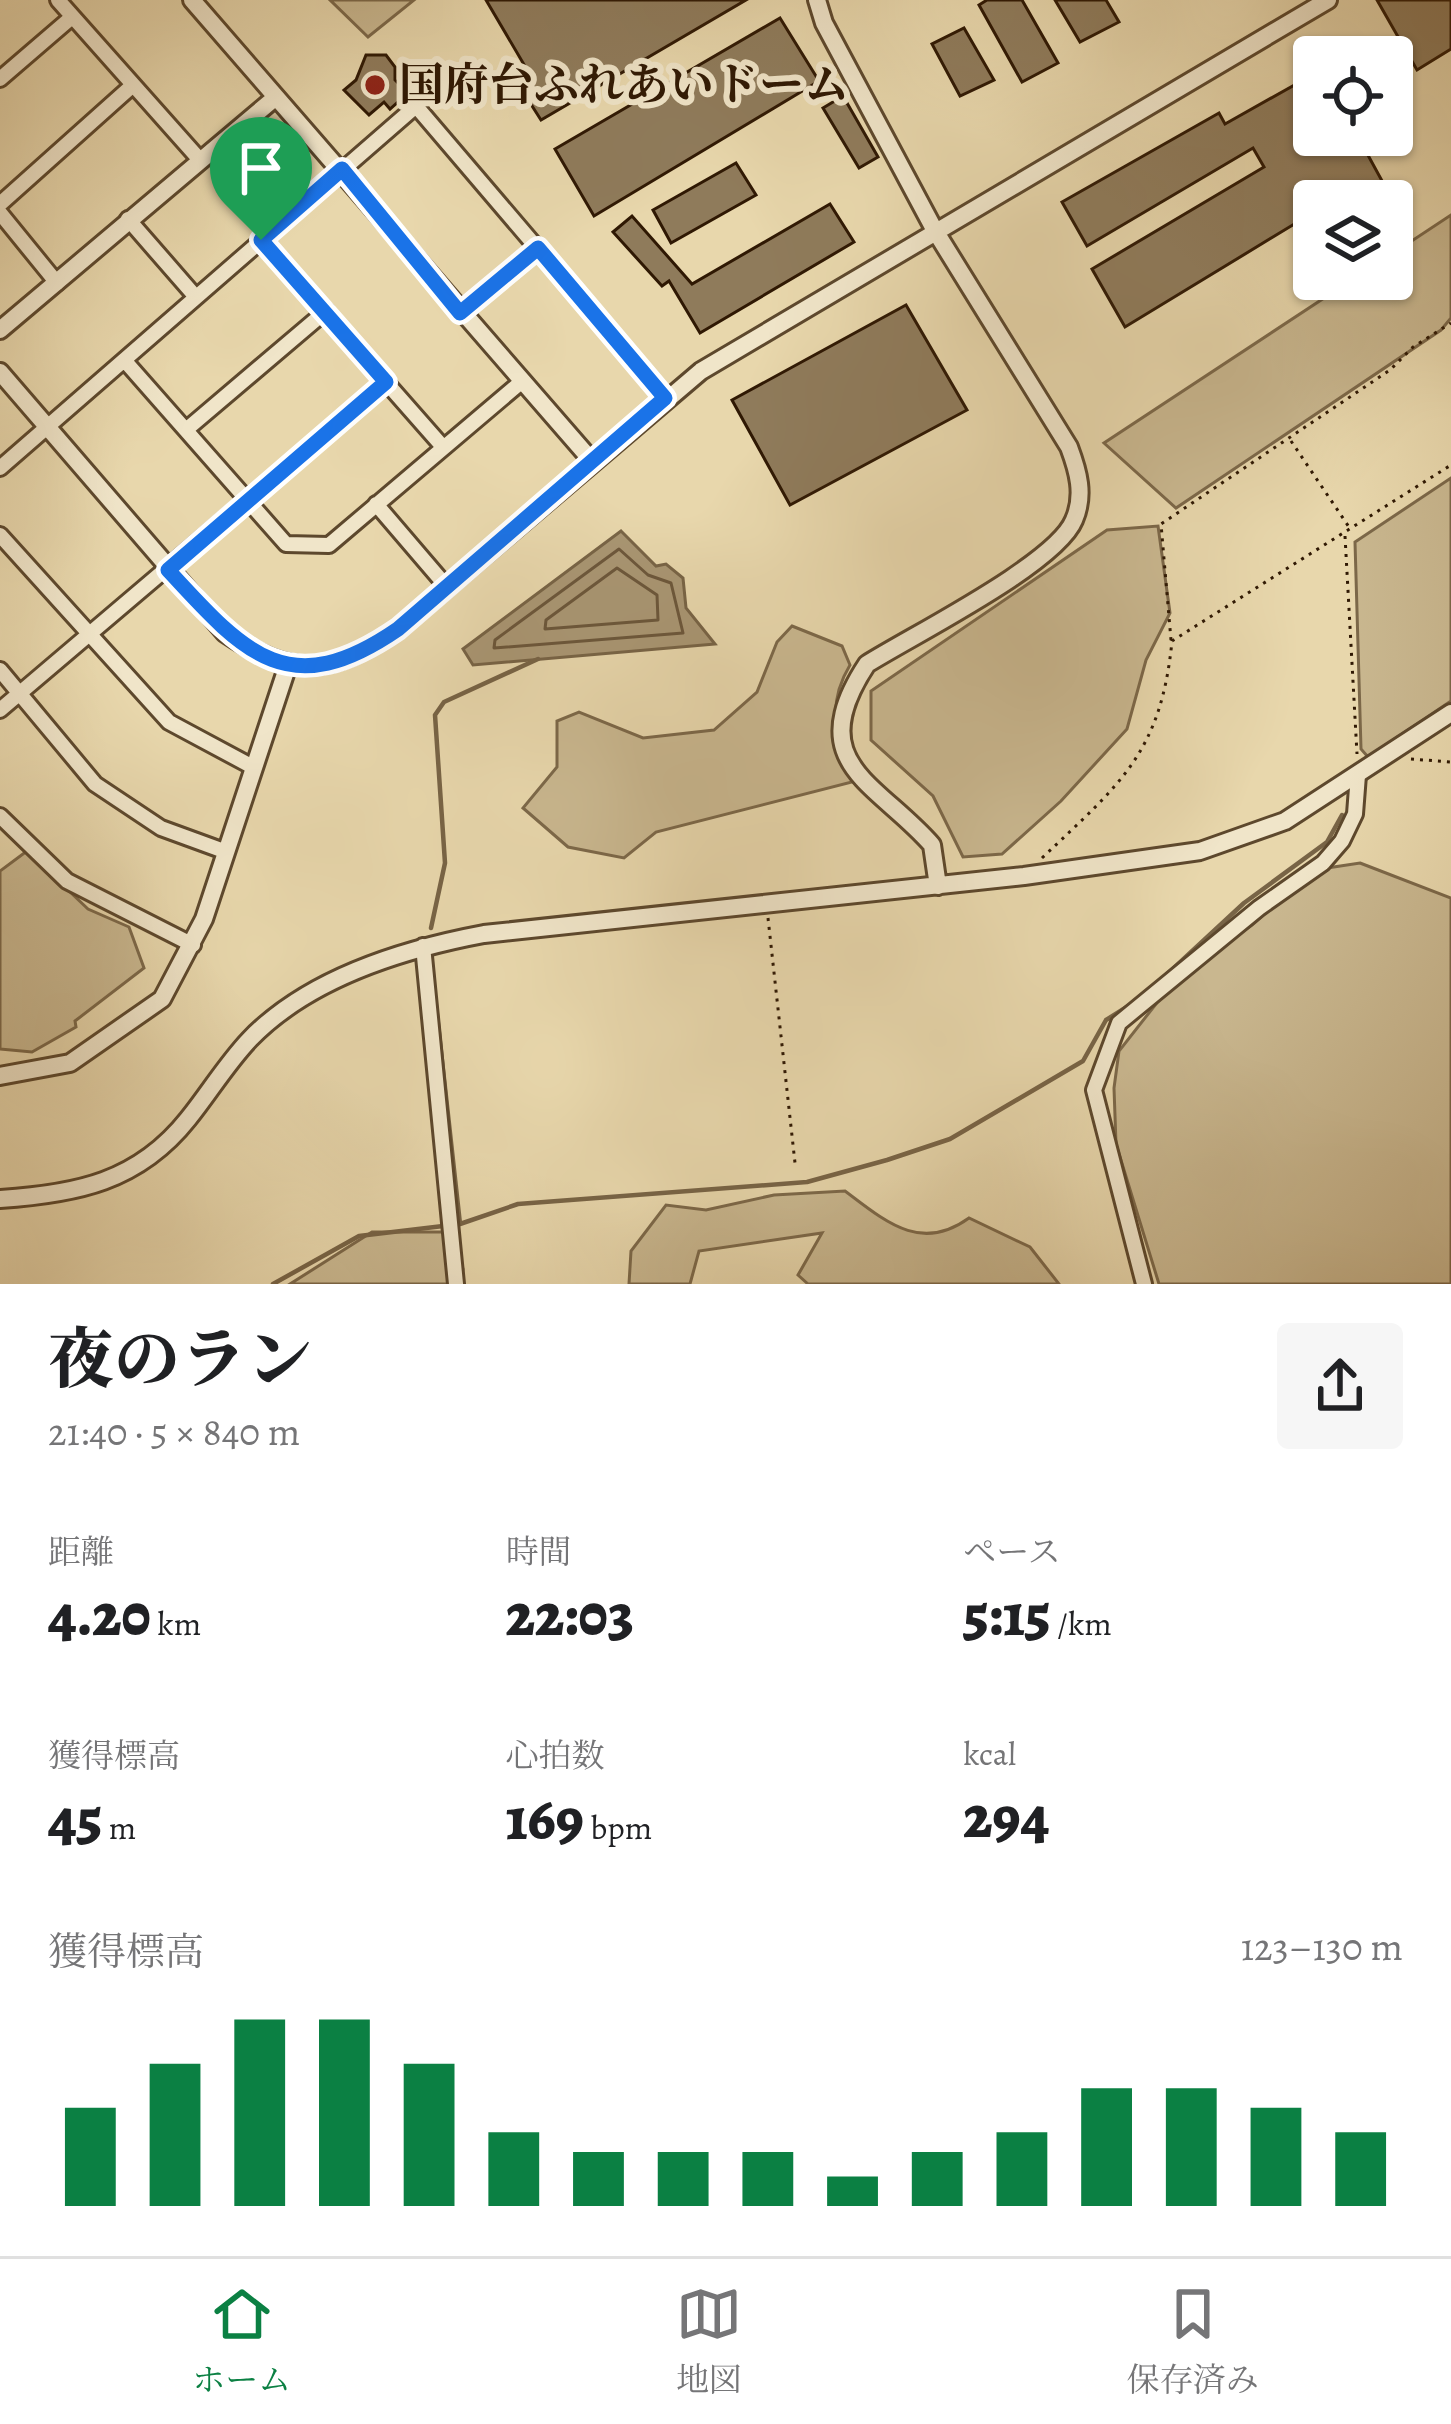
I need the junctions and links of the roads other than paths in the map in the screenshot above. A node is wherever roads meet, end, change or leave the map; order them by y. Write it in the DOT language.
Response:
graph roads {
  1 [pos="58,0"];
  2 [pos="192,0"];
  3 [pos="817,0"];
  4 [pos="1328,0"];
  5 [pos="72,16"];
  6 [pos="0,79"];
  7 [pos="133,85"];
  8 [pos="276,97"];
  9 [pos="200,160"];
  10 [pos="342,169"];
  11 [pos="0,204"];
  12 [pos="0,213"];
  13 [pos="128,219"];
  14 [pos="934,229"];
  15 [pos="261,240"];
  16 [pos="538,248"];
  17 [pos="58,283"];
  18 [pos="195,296"];
  19 [pos="326,310"];
  20 [pos="460,313"];
  21 [pos="0,330"];
  22 [pos="125,361"];
  23 [pos="0,372"];
  24 [pos="386,382"];
  25 [pos="520,383"];
  26 [pos="665,398"];
  27 [pos="45,426"];
  28 [pos="187,429"];
  29 [pos="443,448"];
  30 [pos="592,460"];
  31 [pos="0,467"];
  32 [pos="248,497"];
  33 [pos="376,504"];
  34 [pos="0,535"];
  35 [pos="168,570"];
  36 [pos="447,587"];
  37 [pos="89,635"];
  38 [pos="288,665"];
  39 [pos="0,670"];
  40 [pos="20,692"];
  41 [pos="0,710"];
  42 [pos="1451,713"];
  43 [pos="253,767"];
  44 [pos="1358,776"];
  45 [pos="0,816"];
  46 [pos="13,830"];
  47 [pos="0,842"];
  48 [pos="224,851"];
  49 [pos="938,886"];
  50 [pos="193,945"];
  51 [pos="423,946"];
  52 [pos="0,1076"];
  53 [pos="0,1199"];
  54 [pos="456,1284"];
  55 [pos="1144,1284"];
  1 -- 5 [label="street"];
  2 -- 8 [label="street"];
  3 -- 14 [label="street"];
  4 -- 14 [label="street"];
  5 -- 6 [label="street"];
  5 -- 7 [label="street"];
  7 -- 9 [label="street"];
  7 -- 11 [label="street"];
  8 -- 9 [label="street"];
  8 -- 10 [label="street"];
  9 -- 13 [label="street"];
  10 -- 15 [label="street"];
  10 -- 16 [label="street"];
  10 -- 20 [label="street"];
  12 -- 17 [label="street"];
  13 -- 17 [label="street"];
  13 -- 18 [label="street"];
  14 -- 26 [label="street"];
  14 -- 49 [label="street"];
  15 -- 18 [label="street"];
  15 -- 19 [label="street"];
  16 -- 20 [label="street"];
  16 -- 26 [label="street"];
  17 -- 21 [label="street"];
  18 -- 22 [label="street"];
  19 -- 24 [label="street"];
  19 -- 28 [label="street"];
  20 -- 25 [label="street"];
  22 -- 27 [label="street"];
  22 -- 28 [label="street"];
  23 -- 27 [label="street"];
  24 -- 29 [label="street"];
  24 -- 32 [label="street"];
  25 -- 29 [label="street"];
  25 -- 30 [label="street"];
  26 -- 30 [label="street"];
  27 -- 31 [label="street"];
  27 -- 35 [label="street"];
  28 -- 32 [label="street"];
  29 -- 33 [label="street"];
  30 -- 36 [label="street"];
  32 -- 33 [label="street"];
  32 -- 35 [label="street"];
  33 -- 36 [label="street"];
  34 -- 37 [label="street"];
  35 -- 37 [label="street"];
  35 -- 38 [label="street"];
  36 -- 38 [label="street"];
  37 -- 40 [label="street"];
  37 -- 43 [label="street"];
  38 -- 43 [label="street"];
  39 -- 40 [label="street"];
  40 -- 41 [label="street"];
  40 -- 48 [label="street"];
  42 -- 44 [label="street"];
  43 -- 48 [label="street"];
  44 -- 49 [label="street"];
  44 -- 55 [label="street"];
  45 -- 46 [label="street"];
  46 -- 47 [label="street"];
  46 -- 50 [label="street"];
  48 -- 50 [label="street"];
  49 -- 51 [label="street"];
  50 -- 52 [label="street"];
  51 -- 53 [label="street"];
  51 -- 54 [label="street"];
}
